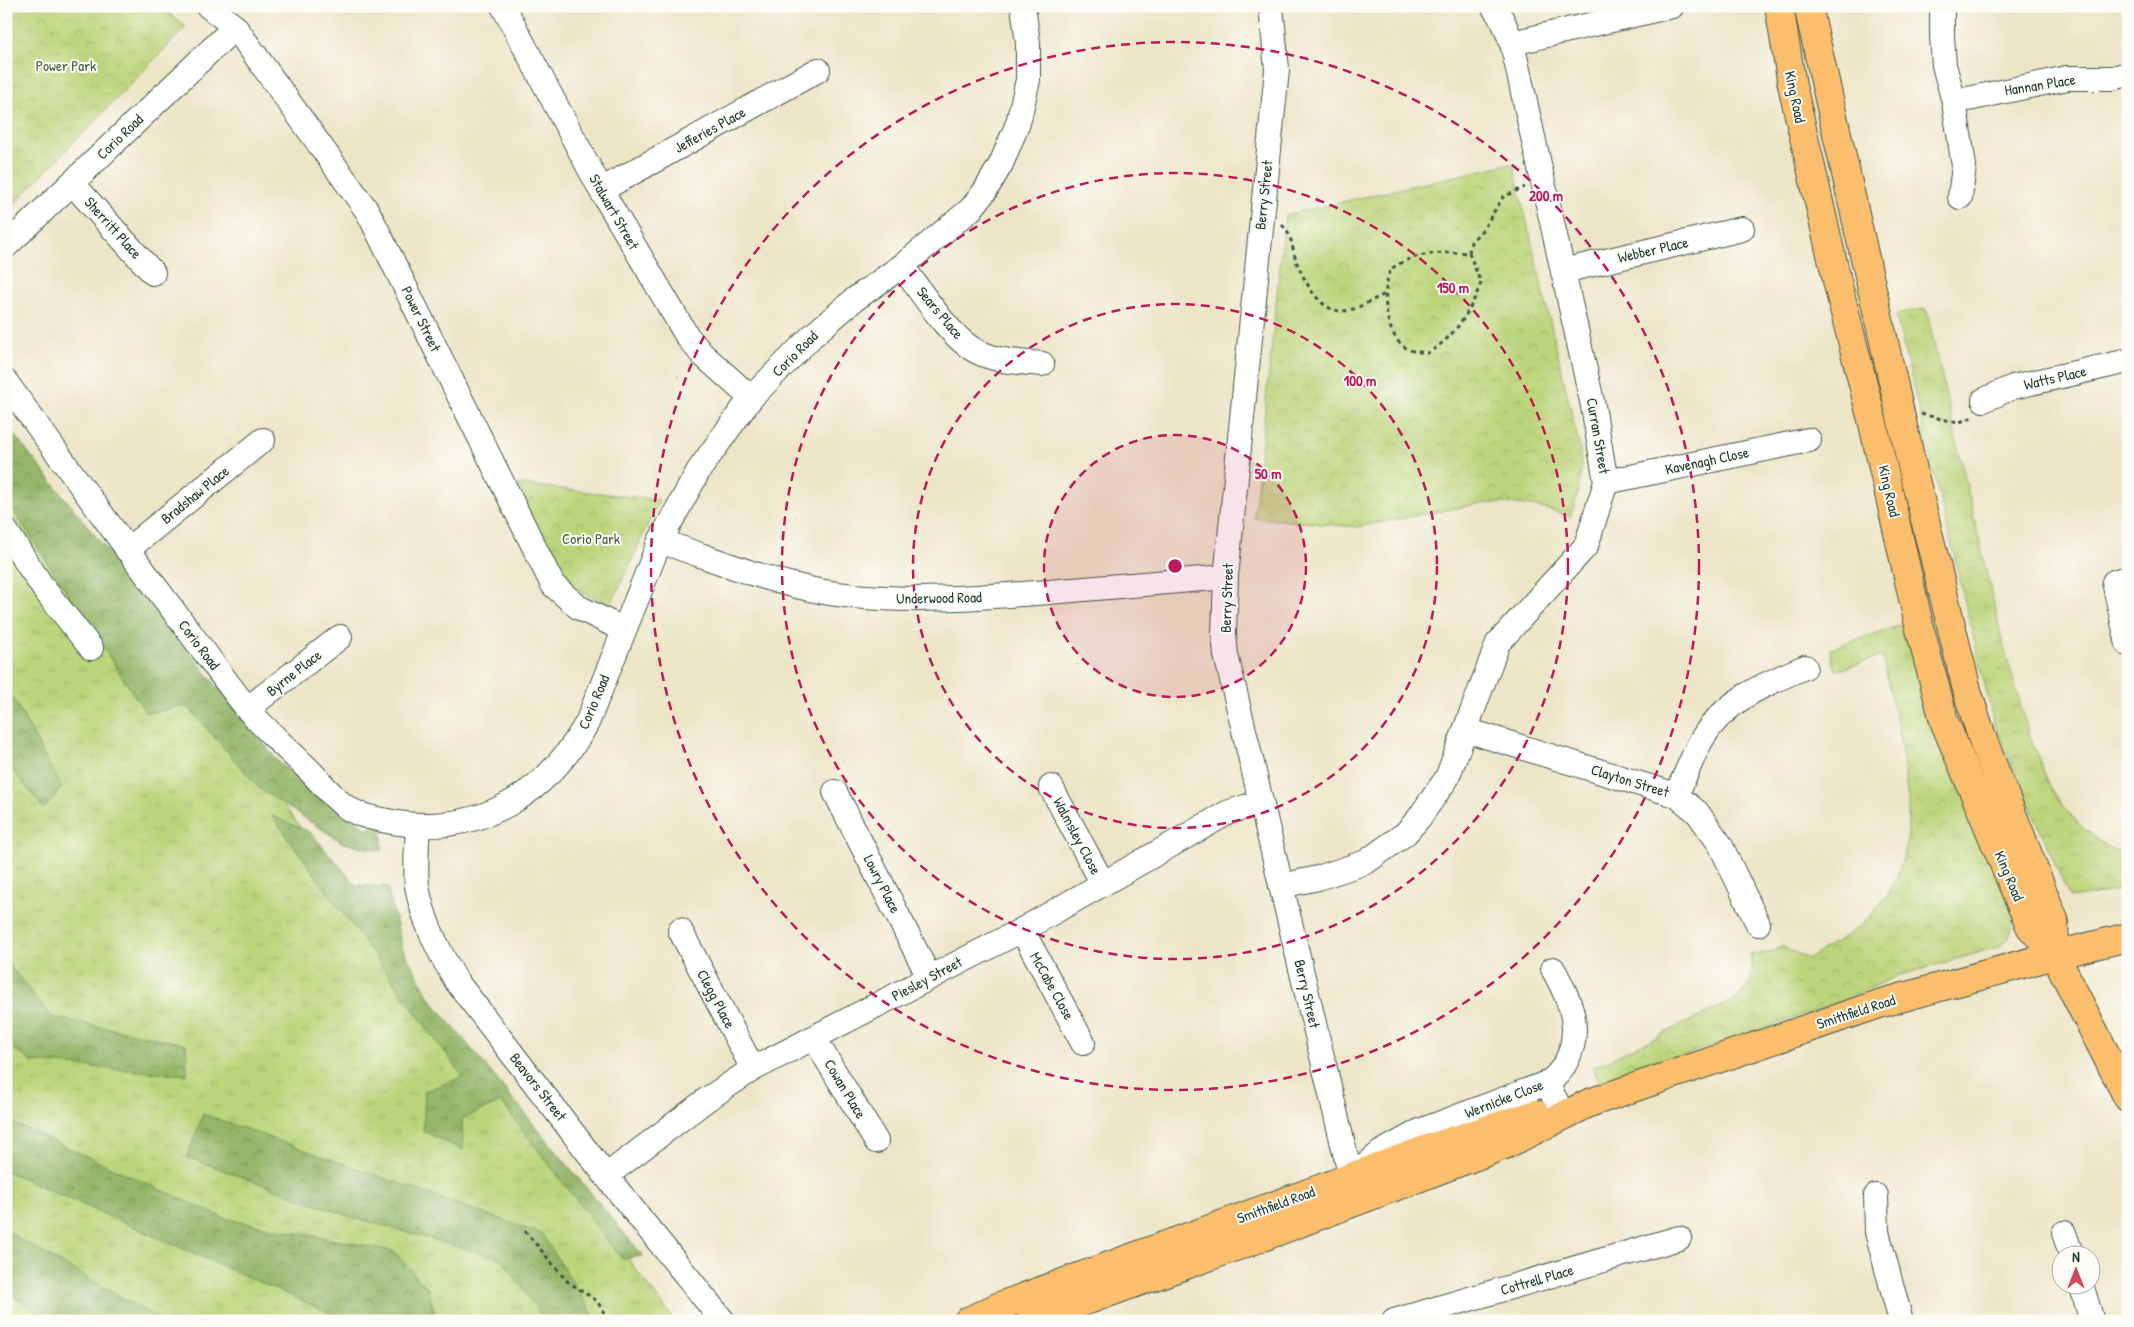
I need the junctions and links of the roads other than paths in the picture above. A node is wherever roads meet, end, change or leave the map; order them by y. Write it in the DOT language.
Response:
graph roads {
  1 [pos="208,6"];
  2 [pos="503,6"];
  3 [pos="1023,6"];
  4 [pos="1271,6"];
  5 [pos="1493,6"];
  6 [pos="1672,6"];
  7 [pos="1779,6"];
  8 [pos="1808,6"];
  9 [pos="1942,6"];
  10 [pos="234,27"];
  11 [pos="1512,43"];
  12 [pos="818,70"];
  13 [pos="2128,74"];
  14 [pos="1954,102"];
  15 [pos="72,183"];
  16 [pos="601,190"];
  17 [pos="1960,197"];
  18 [pos="1742,229"];
  19 [pos="6,246"];
  20 [pos="902,266"];
  21 [pos="1563,271"];
  22 [pos="153,273"];
  23 [pos="2128,361"];
  24 [pos="1042,364"];
  25 [pos="6,382"];
  26 [pos="751,398"];
  27 [pos="1984,400"];
  28 [pos="263,440"];
  29 [pos="1809,440"];
  30 [pos="1606,482"];
  31 [pos="6,532"];
  32 [pos="660,541"];
  33 [pos="127,550"];
  34 [pos="1226,578"];
  35 [pos="2128,578"];
  36 [pos="624,630"];
  37 [pos="340,636"];
  38 [pos="2128,644"];
  39 [pos="91,648"];
  40 [pos="1804,667"];
  41 [pos="247,709"];
  42 [pos="1466,730"];
  43 [pos="1051,786"];
  44 [pos="835,792"];
  45 [pos="1676,795"];
  46 [pos="1260,804"];
  47 [pos="418,825"];
  48 [pos="1103,884"];
  49 [pos="1281,886"];
  50 [pos="1758,924"];
  51 [pos="680,930"];
  52 [pos="1022,930"];
  53 [pos="2128,937"];
  54 [pos="2055,955"];
  55 [pos="1553,968"];
  56 [pos="929,977"];
  57 [pos="814,1038"];
  58 [pos="1083,1043"];
  59 [pos="753,1069"];
  60 [pos="1547,1083"];
  61 [pos="2128,1098"];
  62 [pos="1589,1103"];
  63 [pos="1559,1107"];
  64 [pos="1518,1139"];
  65 [pos="876,1141"];
  66 [pos="606,1176"];
  67 [pos="1351,1178"];
  68 [pos="1876,1196"];
  69 [pos="1679,1238"];
  70 [pos="1208,1257"];
  71 [pos="2084,1294"];
  72 [pos="1029,1320"];
  73 [pos="723,1321"];
  74 [pos="968,1321"];
  75 [pos="1394,1321"];
  76 [pos="1901,1321"];
  77 [pos="2092,1321"];
  1 -- 10 [label="street, Power Street"];
  2 -- 16 [label="street, Stalwart Street"];
  3 -- 20 [label="street, Corio Road"];
  4 -- 34 [label="street, Berry Street"];
  5 -- 11 [label="street, Curran Street"];
  6 -- 11 [label="street"];
  7 -- 54 [label="main road, King Road"];
  8 -- 54 [label="main road, King Road"];
  9 -- 14 [label="street"];
  10 -- 15 [label="street, Corio Road"];
  10 -- 36 [label="street, Power Street"];
  11 -- 21 [label="street, Curran Street"];
  12 -- 16 [label="street, Jefferies Place"];
  13 -- 14 [label="street, Hannan Place"];
  14 -- 17 [label="street"];
  15 -- 19 [label="street, Corio Road"];
  15 -- 22 [label="street, Sherritt Place"];
  16 -- 26 [label="street, Stalwart Street"];
  18 -- 21 [label="street, Webber Place"];
  20 -- 24 [label="street, Sears Place"];
  20 -- 26 [label="street, Corio Road"];
  21 -- 30 [label="street, Curran Street"];
  23 -- 27 [label="street, Watts Place"];
  25 -- 33 [label="street, Corio Road"];
  26 -- 32 [label="street, Corio Road"];
  28 -- 33 [label="street, Bradshaw Place"];
  29 -- 30 [label="street, Kavenagh Close"];
  30 -- 42 [label="street, Curran Street"];
  31 -- 39 [label="street"];
  32 -- 34 [label="street, Underwood Road"];
  32 -- 36 [label="street, Corio Road"];
  33 -- 41 [label="street, Corio Road"];
  34 -- 46 [label="street, Berry Street"];
  35 -- 38 [label="street"];
  36 -- 47 [label="street, Corio Road"];
  37 -- 41 [label="street, Byrne Place"];
  40 -- 45 [label="street"];
  41 -- 47 [label="street, Corio Road"];
  42 -- 45 [label="street, Clayton Street"];
  42 -- 49 [label="street, Curran Street"];
  43 -- 48 [label="street, Walmsley Close"];
  44 -- 56 [label="street, Lowry Place"];
  45 -- 50 [label="street, Clayton Street"];
  46 -- 48 [label="street, Piesley Street"];
  46 -- 49 [label="street, Berry Street"];
  47 -- 66 [label="street, Beavors Street"];
  48 -- 52 [label="street, Piesley Street"];
  49 -- 67 [label="street, Berry Street"];
  51 -- 59 [label="street, Clegg Place"];
  52 -- 56 [label="street, Piesley Street"];
  52 -- 58 [label="street, McCabe Close"];
  53 -- 54 [label="main road, Smithfield Road"];
  54 -- 61 [label="main road, King Road"];
  54 -- 62 [label="main road, Smithfield Road"];
  55 -- 60 [label="street, Wernicke Close"];
  56 -- 57 [label="street, Piesley Street"];
  57 -- 59 [label="street, Piesley Street"];
  57 -- 65 [label="street, Cowan Place"];
  59 -- 66 [label="street, Piesley Street"];
  60 -- 63 [label="street"];
  60 -- 67 [label="street, Wernicke Close"];
  62 -- 63 [label="main road, Smithfield Road"];
  62 -- 64 [label="main road, Smithfield Road"];
  63 -- 67 [label="main road, Smithfield Road"];
  64 -- 67 [label="main road"];
  64 -- 70 [label="main road, Smithfield Road"];
  66 -- 73 [label="street, Beavors Street"];
  67 -- 70 [label="main road"];
  67 -- 74 [label="main road, Smithfield Road"];
  68 -- 76 [label="street"];
  69 -- 75 [label="street, Cottrell Place"];
  70 -- 72 [label="main road, Smithfield Road"];
  71 -- 77 [label="street"];
}
